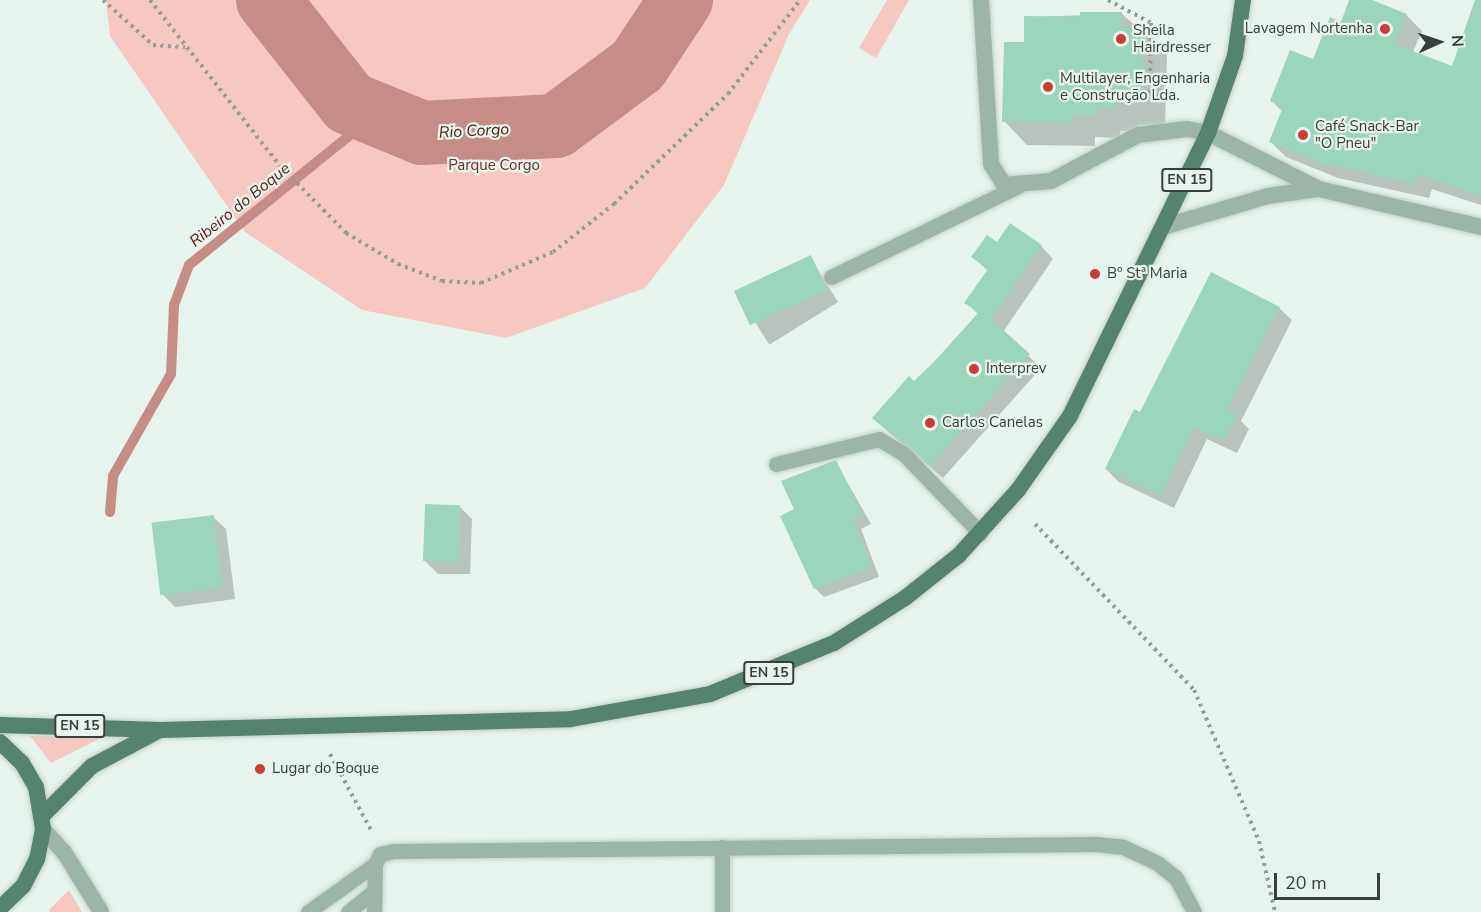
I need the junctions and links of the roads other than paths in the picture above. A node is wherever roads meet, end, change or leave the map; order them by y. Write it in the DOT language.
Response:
graph roads {
  1 [pos="981,0"];
  2 [pos="1243,0"];
  3 [pos="1208,133"];
  4 [pos="1018,186"];
  5 [pos="1319,189"];
  6 [pos="1166,226"];
  7 [pos="1481,227"];
  8 [pos="831,277"];
  9 [pos="776,464"];
  10 [pos="980,533"];
  11 [pos="0,725"];
  12 [pos="160,730"];
  13 [pos="0,742"];
  14 [pos="43,822"];
  15 [pos="722,847"];
  16 [pos="375,864"];
  17 [pos="375,891"];
  18 [pos="0,908"];
  19 [pos="100,912"];
  20 [pos="308,912"];
  21 [pos="348,912"];
  22 [pos="374,912"];
  23 [pos="722,912"];
  24 [pos="1194,912"];
  1 -- 4 [label="street"];
  2 -- 3 [label="main road, EN 15"];
  3 -- 4 [label="street"];
  3 -- 5 [label="street"];
  3 -- 6 [label="main road, EN 15"];
  4 -- 8 [label="lane"];
  5 -- 6 [label="street"];
  5 -- 7 [label="street"];
  6 -- 10 [label="main road, EN 15"];
  9 -- 10 [label="lane"];
  10 -- 12 [label="main road, EN 15"];
  11 -- 12 [label="main road, EN 15"];
  12 -- 14 [label="main road, EN 15"];
  13 -- 14 [label="main road"];
  14 -- 18 [label="main road, EN 15"];
  14 -- 19 [label="street"];
  15 -- 16 [label="lane"];
  15 -- 23 [label="lane"];
  15 -- 24 [label="lane"];
  16 -- 17 [label="lane"];
  16 -- 20 [label="lane"];
  17 -- 21 [label="lane"];
  17 -- 22 [label="lane"];
}
